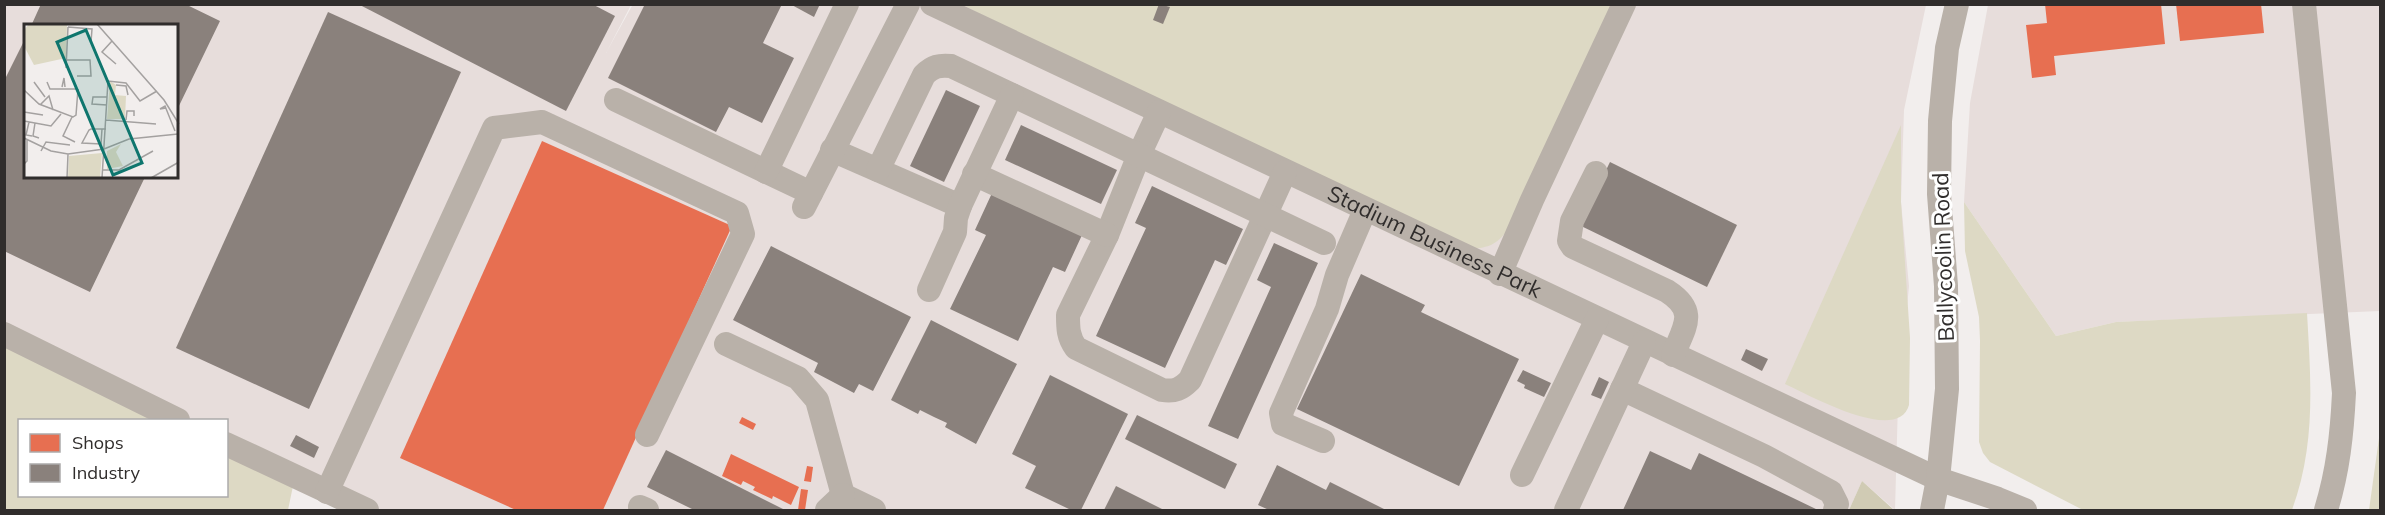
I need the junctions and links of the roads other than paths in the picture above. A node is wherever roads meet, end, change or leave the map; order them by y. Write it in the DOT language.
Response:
graph roads {
  1 [pos="847,4"];
  2 [pos="908,4"];
  3 [pos="932,4"];
  4 [pos="1624,4"];
  5 [pos="1957,4"];
  6 [pos="2304,4"];
  7 [pos="1012,95"];
  8 [pos="616,100"];
  9 [pos="1159,112"];
  10 [pos="832,150"];
  11 [pos="1139,155"];
  12 [pos="878,170"];
  13 [pos="766,172"];
  14 [pos="1285,172"];
  15 [pos="1596,172"];
  16 [pos="974,174"];
  17 [pos="960,206"];
  18 [pos="1365,210"];
  19 [pos="1265,215"];
  20 [pos="1107,235"];
  21 [pos="1324,243"];
  22 [pos="1500,273"];
  23 [pos="929,290"];
  24 [pos="1597,319"];
  25 [pos="4,334"];
  26 [pos="1644,342"];
  27 [pos="726,344"];
  28 [pos="1673,355"];
  29 [pos="1623,389"];
  30 [pos="176,419"];
  31 [pos="647,435"];
  32 [pos="1323,441"];
  33 [pos="228,445"];
  34 [pos="1522,475"];
  35 [pos="1938,479"];
  36 [pos="327,492"];
  37 [pos="835,503"];
  38 [pos="367,510"];
  39 [pos="874,510"];
  40 [pos="1566,510"];
  41 [pos="1835,510"];
  42 [pos="1932,510"];
  43 [pos="2025,510"];
  44 [pos="2325,510"];
  1 -- 13 [label="street"];
  2 -- 10 [label="street"];
  3 -- 9 [label="street, Stadium Business Park"];
  4 -- 22 [label="street"];
  5 -- 35 [label="street, Ballycoolin Road"];
  6 -- 44 [label="street"];
  7 -- 11 [label="street"];
  7 -- 12 [label="street"];
  7 -- 16 [label="street"];
  8 -- 13 [label="street"];
  9 -- 11 [label="street"];
  9 -- 14 [label="street, Stadium Business Park"];
  10 -- 12 [label="street"];
  10 -- 13 [label="street"];
  11 -- 19 [label="street"];
  11 -- 20 [label="street"];
  12 -- 17 [label="street"];
  14 -- 18 [label="street, Stadium Business Park"];
  14 -- 19 [label="street"];
  15 -- 28 [label="street"];
  16 -- 17 [label="street"];
  16 -- 20 [label="street"];
  17 -- 23 [label="street"];
  18 -- 22 [label="street, Stadium Business Park"];
  18 -- 32 [label="street"];
  19 -- 20 [label="street"];
  19 -- 21 [label="street"];
  22 -- 24 [label="street, Stadium Business Park"];
  24 -- 26 [label="street, Stadium Business Park"];
  24 -- 34 [label="street"];
  25 -- 30 [label="street"];
  26 -- 28 [label="street, Stadium Business Park"];
  26 -- 29 [label="street"];
  27 -- 37 [label="street"];
  28 -- 35 [label="street, Stadium Business Park"];
  29 -- 40 [label="street"];
  29 -- 41 [label="street"];
  31 -- 36 [label="street"];
  33 -- 36 [label="street"];
  35 -- 42 [label="street, Ballycoolin Road"];
  35 -- 43 [label="street, Stadium Business Park"];
  36 -- 38 [label="street"];
  37 -- 39 [label="street"];
}
